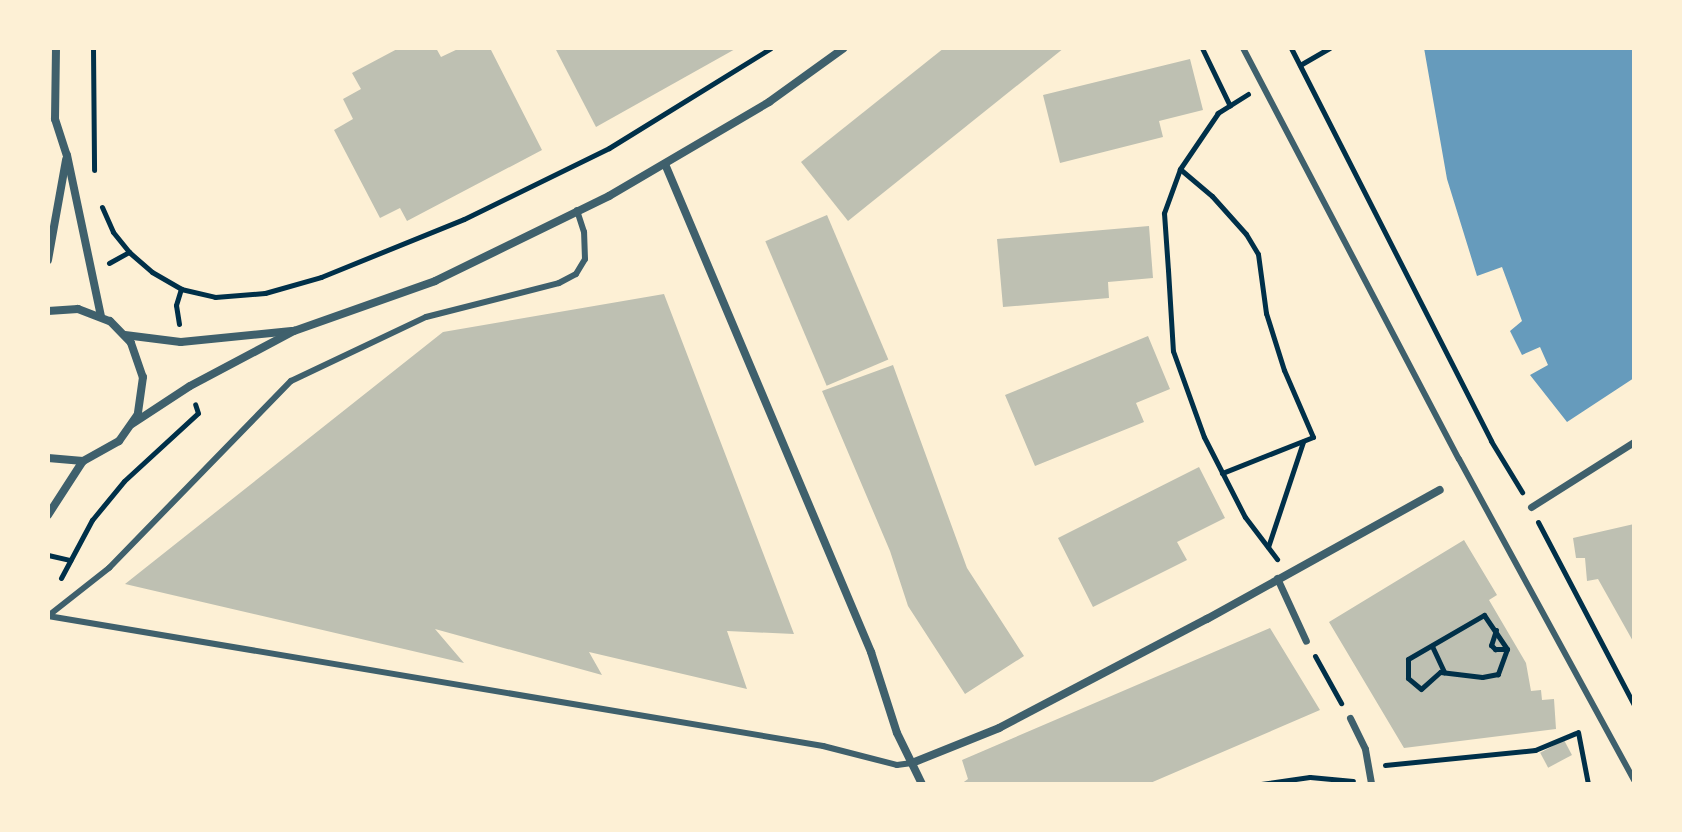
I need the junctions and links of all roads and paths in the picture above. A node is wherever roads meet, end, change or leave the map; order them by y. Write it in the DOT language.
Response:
graph roads {
  1 [pos="56,48"];
  2 [pos="93,48"];
  3 [pos="771,48"];
  4 [pos="844,48"];
  5 [pos="1202,48"];
  6 [pos="1243,48"];
  7 [pos="1291,48"];
  8 [pos="1329,48"];
  9 [pos="1300,65"];
  10 [pos="1262,86"];
  11 [pos="1230,106"];
  12 [pos="51,120"];
  13 [pos="67,155"];
  14 [pos="665,164"];
  15 [pos="1180,169"];
  16 [pos="96,182"];
  17 [pos="99,195"];
  18 [pos="577,210"];
  19 [pos="48,260"];
  20 [pos="48,311"];
  21 [pos="101,316"];
  22 [pos="294,331"];
  23 [pos="125,335"];
  24 [pos="132,424"];
  25 [pos="1303,441"];
  26 [pos="1634,442"];
  27 [pos="48,458"];
  28 [pos="83,461"];
  29 [pos="1222,473"];
  30 [pos="1440,490"];
  31 [pos="1531,507"];
  32 [pos="48,515"];
  33 [pos="1268,548"];
  34 [pos="48,555"];
  35 [pos="70,560"];
  36 [pos="1287,572"];
  37 [pos="1277,578"];
  38 [pos="48,616"];
  39 [pos="1496,630"];
  40 [pos="1306,641"];
  41 [pos="1432,646"];
  42 [pos="1507,649"];
  43 [pos="1444,672"];
  44 [pos="1634,705"];
  45 [pos="1602,717"];
  46 [pos="1350,718"];
  47 [pos="1576,733"];
  48 [pos="912,763"];
  49 [pos="1368,766"];
  50 [pos="1634,780"];
  51 [pos="1371,783"];
  52 [pos="922,784"];
  53 [pos="1261,784"];
  54 [pos="1588,784"];
  1 -- 12 [label="street"];
  2 -- 16 [label="path"];
  3 -- 17 [label="path"];
  4 -- 14 [label="street"];
  5 -- 11 [label="path"];
  6 -- 10 [label="lane"];
  7 -- 9 [label="path"];
  8 -- 9 [label="path"];
  9 -- 31 [label="path"];
  10 -- 11 [label="path"];
  10 -- 45 [label="lane"];
  11 -- 15 [label="path"];
  12 -- 13 [label="street"];
  13 -- 19 [label="street"];
  13 -- 21 [label="street"];
  14 -- 18 [label="street"];
  14 -- 48 [label="street"];
  15 -- 25 [label="path"];
  15 -- 29 [label="path"];
  18 -- 22 [label="street"];
  18 -- 38 [label="lane"];
  20 -- 21 [label="street"];
  21 -- 23 [label="street"];
  22 -- 23 [label="street"];
  22 -- 24 [label="street"];
  23 -- 24 [label="street"];
  24 -- 28 [label="street"];
  25 -- 29 [label="path"];
  25 -- 33 [label="path"];
  26 -- 31 [label="street"];
  27 -- 28 [label="street"];
  28 -- 32 [label="street"];
  29 -- 33 [label="path"];
  30 -- 36 [label="street"];
  31 -- 44 [label="path"];
  33 -- 36 [label="path"];
  34 -- 35 [label="path"];
  36 -- 37 [label="street"];
  37 -- 40 [label="street"];
  37 -- 48 [label="street"];
  38 -- 48 [label="lane"];
  39 -- 41 [label="path"];
  39 -- 42 [label="path"];
  39 -- 42 [label="path"];
  40 -- 46 [label="path"];
  41 -- 43 [label="path"];
  41 -- 43 [label="path"];
  42 -- 43 [label="path"];
  45 -- 47 [label="path"];
  45 -- 50 [label="lane"];
  46 -- 49 [label="street"];
  47 -- 49 [label="path"];
  47 -- 54 [label="path"];
  48 -- 52 [label="street"];
  49 -- 51 [label="street"];
  51 -- 53 [label="path"];
}
